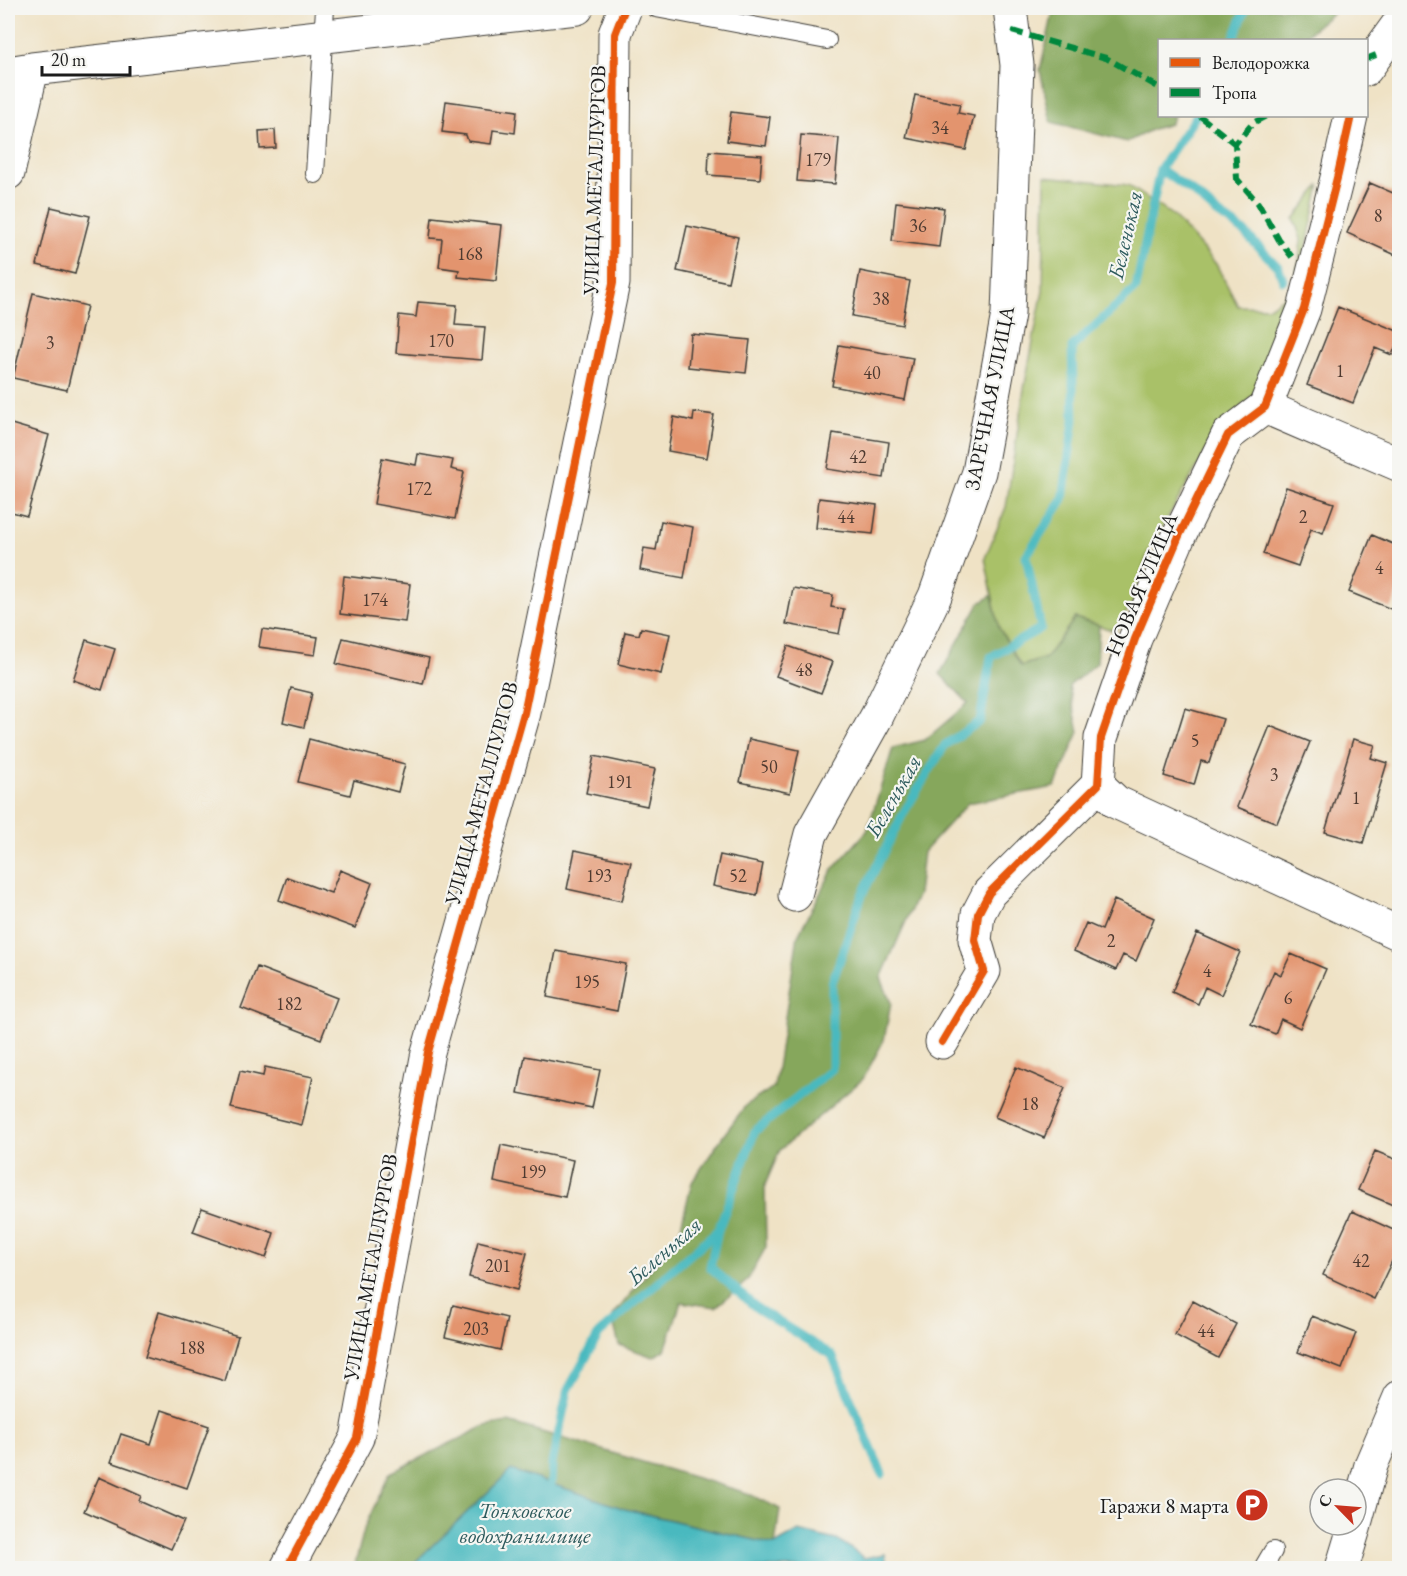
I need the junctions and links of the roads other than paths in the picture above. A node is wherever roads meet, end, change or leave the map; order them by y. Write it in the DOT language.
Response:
graph roads {
  1 [pos="577,8"];
  2 [pos="625,8"];
  3 [pos="656,8"];
  4 [pos="1010,8"];
  5 [pos="492,12"];
  6 [pos="324,22"];
  7 [pos="1400,22"];
  8 [pos="827,40"];
  9 [pos="1368,66"];
  10 [pos="20,71"];
  11 [pos="1351,117"];
  12 [pos="8,173"];
  13 [pos="315,174"];
  14 [pos="1265,407"];
  15 [pos="1400,465"];
  16 [pos="1098,785"];
  17 [pos="795,895"];
  18 [pos="1400,934"];
  19 [pos="942,1042"];
  20 [pos="1400,1397"];
  21 [pos="1368,1477"];
  22 [pos="1351,1537"];
  23 [pos="1273,1551"];
  24 [pos="287,1569"];
  25 [pos="1263,1569"];
  26 [pos="1342,1569"];
  1 -- 5 [label="street"];
  2 -- 24 [label="street, УЛИЦА МЕТАЛЛУРГОВ"];
  3 -- 8 [label="lane"];
  4 -- 17 [label="street, ЗАРЕЧНАЯ УЛИЦА"];
  5 -- 6 [label="street"];
  6 -- 10 [label="street"];
  6 -- 13 [label="lane"];
  7 -- 9 [label="street"];
  10 -- 12 [label="street"];
  11 -- 14 [label="street"];
  14 -- 15 [label="street"];
  14 -- 16 [label="street, НОВАЯ УЛИЦА"];
  16 -- 18 [label="street"];
  16 -- 19 [label="street"];
  20 -- 21 [label="street"];
  22 -- 26 [label="street"];
  23 -- 25 [label="lane"];
}
